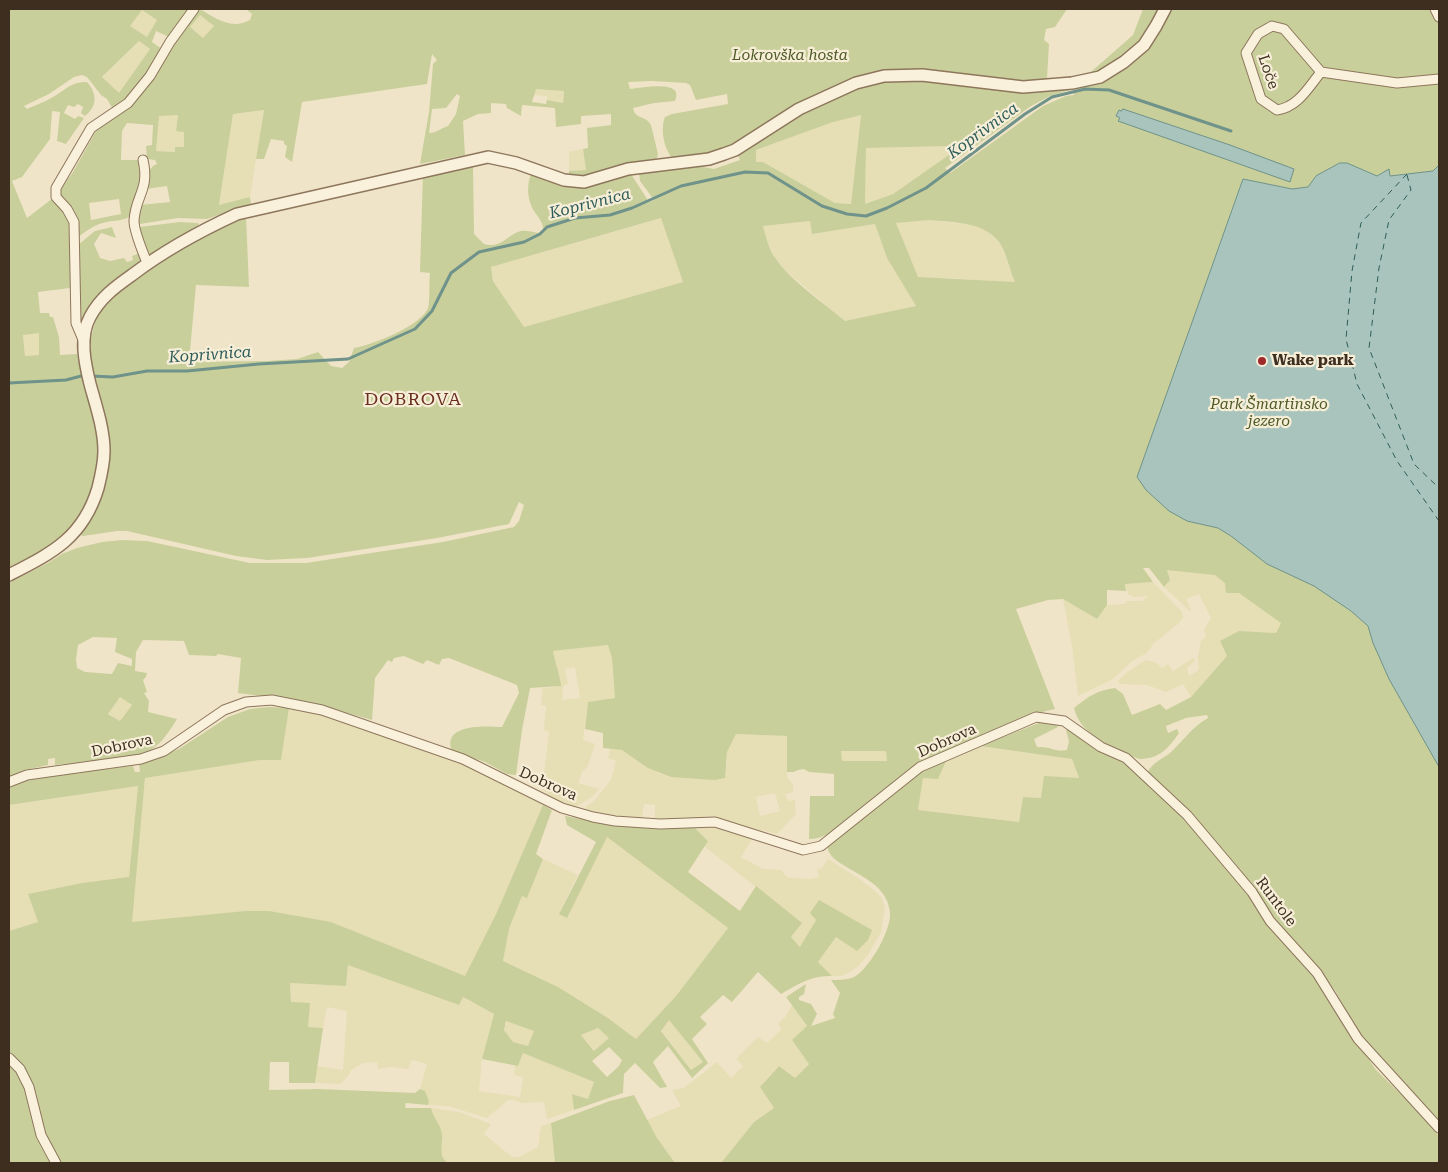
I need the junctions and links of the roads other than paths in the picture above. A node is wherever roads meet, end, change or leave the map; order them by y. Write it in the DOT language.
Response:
graph roads {
  1 [pos="194,9"];
  2 [pos="1165,9"];
  3 [pos="1435,9"];
  4 [pos="1439,17"];
  5 [pos="1321,72"];
  6 [pos="1439,79"];
  7 [pos="143,160"];
  8 [pos="147,263"];
  9 [pos="84,342"];
  10 [pos="9,575"];
  11 [pos="1064,721"];
  12 [pos="9,782"];
  13 [pos="9,1058"];
  14 [pos="1439,1128"];
  15 [pos="56,1163"];
  1 -- 9 [label="street"];
  2 -- 8 [label="street"];
  3 -- 4 [label="street"];
  5 -- 5 [label="street, Loče"];
  5 -- 6 [label="street"];
  7 -- 8 [label="street"];
  8 -- 9 [label="street"];
  9 -- 10 [label="street"];
  11 -- 12 [label="street, Dobrova"];
  11 -- 14 [label="street, Runtole"];
  13 -- 15 [label="street"];
}
